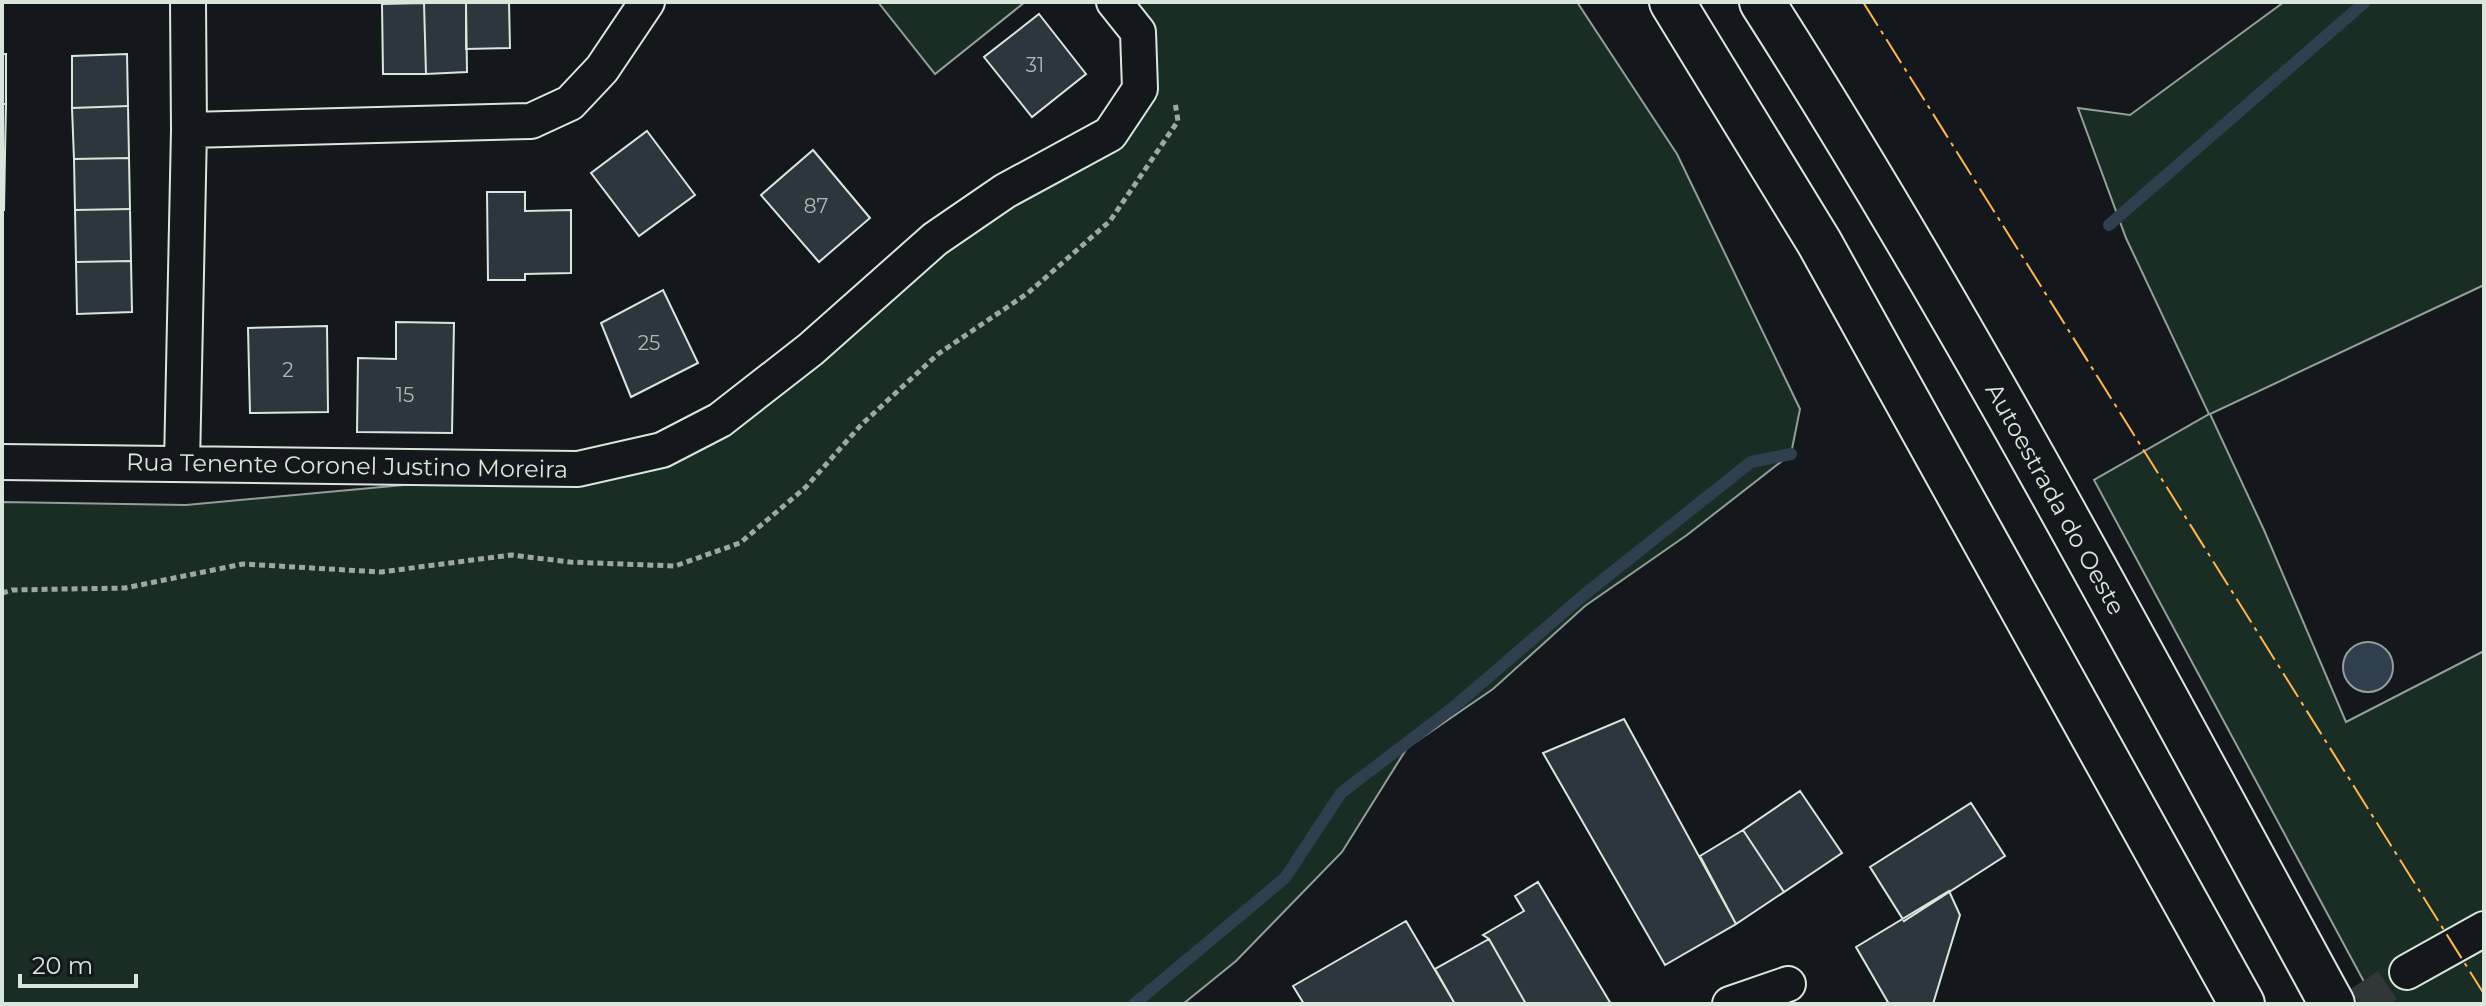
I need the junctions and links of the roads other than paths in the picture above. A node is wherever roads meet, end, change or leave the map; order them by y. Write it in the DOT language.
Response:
graph roads {
  1 [pos="188,2"];
  2 [pos="647,2"];
  3 [pos="1114,2"];
  4 [pos="1672,2"];
  5 [pos="1762,2"];
  6 [pos="189,130"];
  7 [pos="2,462"];
  8 [pos="182,464"];
  9 [pos="2484,929"];
  10 [pos="2205,938"];
  11 [pos="2407,972"];
  12 [pos="1788,984"];
  13 [pos="1730,1004"];
  14 [pos="2227,1004"];
  15 [pos="2242,1004"];
  16 [pos="2332,1004"];
  1 -- 6 [label="street"];
  2 -- 6 [label="street"];
  3 -- 8 [label="street, Rua Tenente Coronel Justino Moreira"];
  4 -- 10 [label="highway"];
  5 -- 16 [label="highway, Autoestrada do Oeste"];
  6 -- 8 [label="street"];
  7 -- 8 [label="street, Rua Tenente Coronel Justino Moreira"];
  9 -- 11 [label="street"];
  10 -- 14 [label="highway"];
  10 -- 15 [label="highway"];
  12 -- 13 [label="street"];
}
